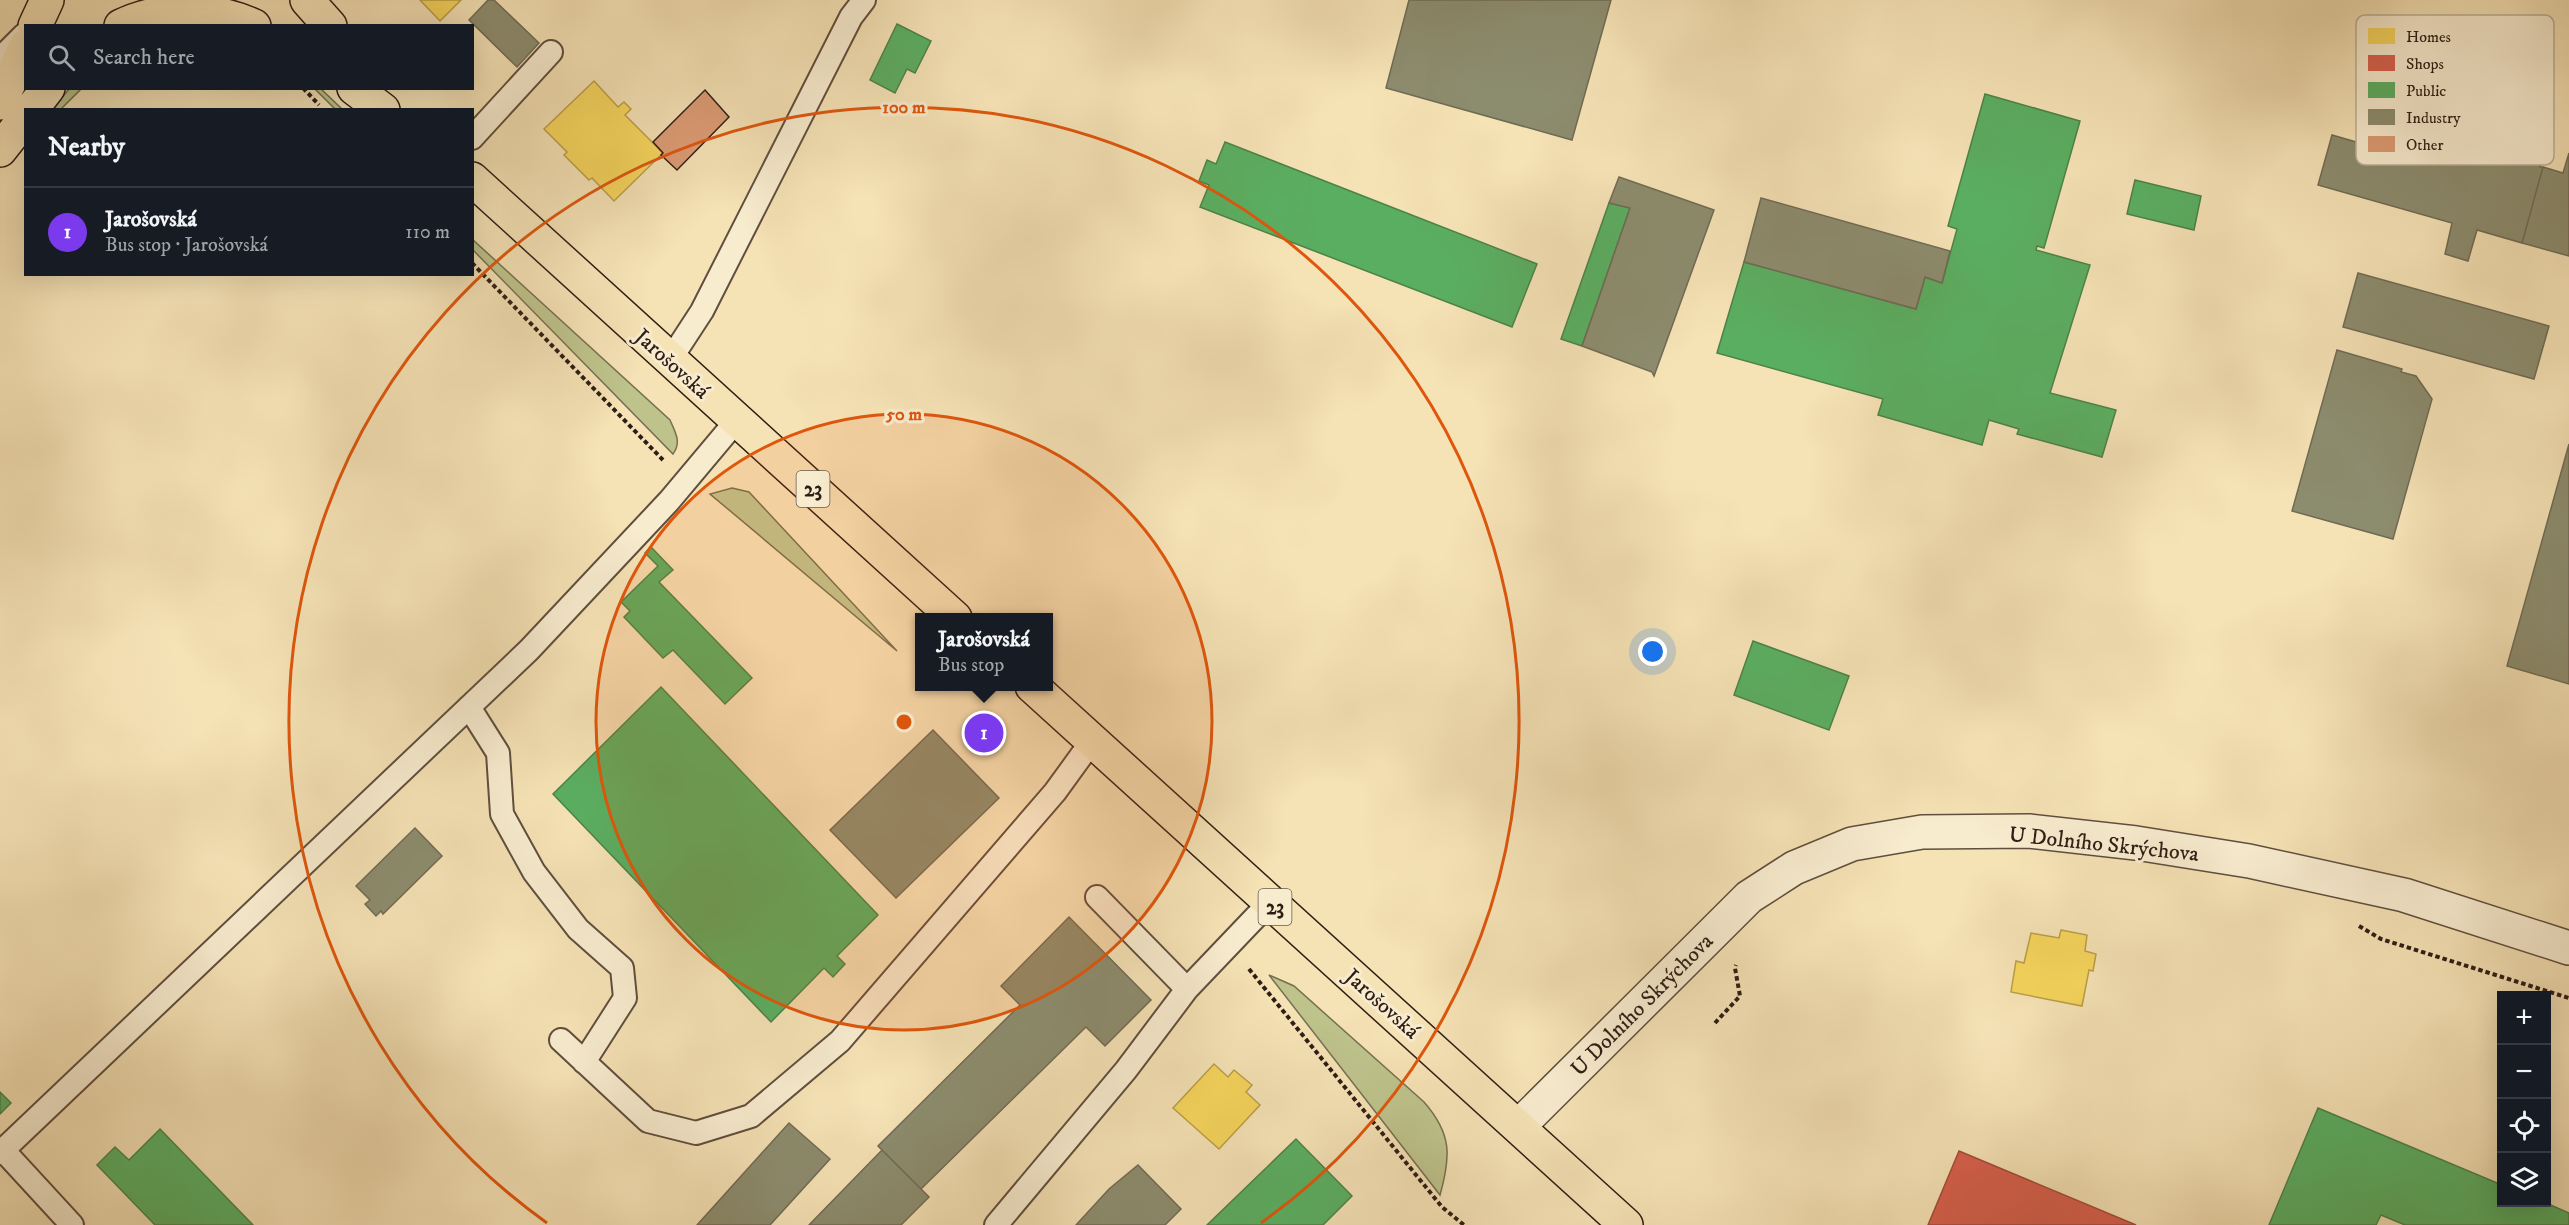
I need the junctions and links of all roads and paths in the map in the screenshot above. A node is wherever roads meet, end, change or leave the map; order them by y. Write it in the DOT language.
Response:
graph roads {
  1 [pos="307,0"];
  2 [pos="864,0"];
  3 [pos="127,24"];
  4 [pos="247,24"];
  5 [pos="328,24"];
  6 [pos="24,36"];
  7 [pos="24,49"];
  8 [pos="551,52"];
  9 [pos="0,59"];
  10 [pos="46,90"];
  11 [pos="305,90"];
  12 [pos="357,90"];
  13 [pos="389,90"];
  14 [pos="0,103"];
  15 [pos="33,108"];
  16 [pos="322,108"];
  17 [pos="380,108"];
  18 [pos="404,108"];
  19 [pos="474,136"];
  20 [pos="474,181"];
  21 [pos="474,265"];
  22 [pos="670,360"];
  23 [pos="737,420"];
  24 [pos="685,482"];
  25 [pos="949,613"];
  26 [pos="1036,691"];
  27 [pos="469,707"];
  28 [pos="1092,741"];
  29 [pos="1097,897"];
  30 [pos="1270,902"];
  31 [pos="2352,921"];
  32 [pos="1227,944"];
  33 [pos="2569,948"];
  34 [pos="1738,961"];
  35 [pos="1187,989"];
  36 [pos="2569,998"];
  37 [pos="1715,1023"];
  38 [pos="561,1040"];
  39 [pos="584,1062"];
  40 [pos="1519,1126"];
  41 [pos="2,1152"];
  42 [pos="72,1225"];
  43 [pos="996,1225"];
  44 [pos="1464,1225"];
  45 [pos="1626,1225"];
  1 -- 5 [label="main road"];
  2 -- 22 [label="lane"];
  3 -- 4 [label="main road"];
  6 -- 9 [label="lane"];
  7 -- 14 [label="main road"];
  8 -- 19 [label="lane"];
  10 -- 15 [label="main road"];
  11 -- 16 [label="path"];
  12 -- 17 [label="main road"];
  13 -- 18 [label="main road"];
  20 -- 22 [label="main road, Jarošovská / 23"];
  21 -- 24 [label="path"];
  22 -- 23 [label="main road, Jarošovská / 23"];
  23 -- 24 [label="lane"];
  23 -- 25 [label="main road, Jarošovská / 23"];
  24 -- 27 [label="lane"];
  26 -- 28 [label="main road, Jarošovská / 23"];
  27 -- 39 [label="lane"];
  27 -- 41 [label="lane"];
  28 -- 30 [label="main road, Jarošovská / 23"];
  28 -- 39 [label="lane"];
  29 -- 35 [label="lane"];
  30 -- 32 [label="lane"];
  30 -- 40 [label="main road, Jarošovská / 23"];
  31 -- 36 [label="path"];
  32 -- 35 [label="lane"];
  32 -- 44 [label="path"];
  33 -- 40 [label="street, U Dolního Skrýchova"];
  34 -- 37 [label="path"];
  35 -- 43 [label="lane"];
  38 -- 39 [label="lane"];
  40 -- 45 [label="main road, Jarošovská / 23"];
  41 -- 42 [label="lane"];
}
